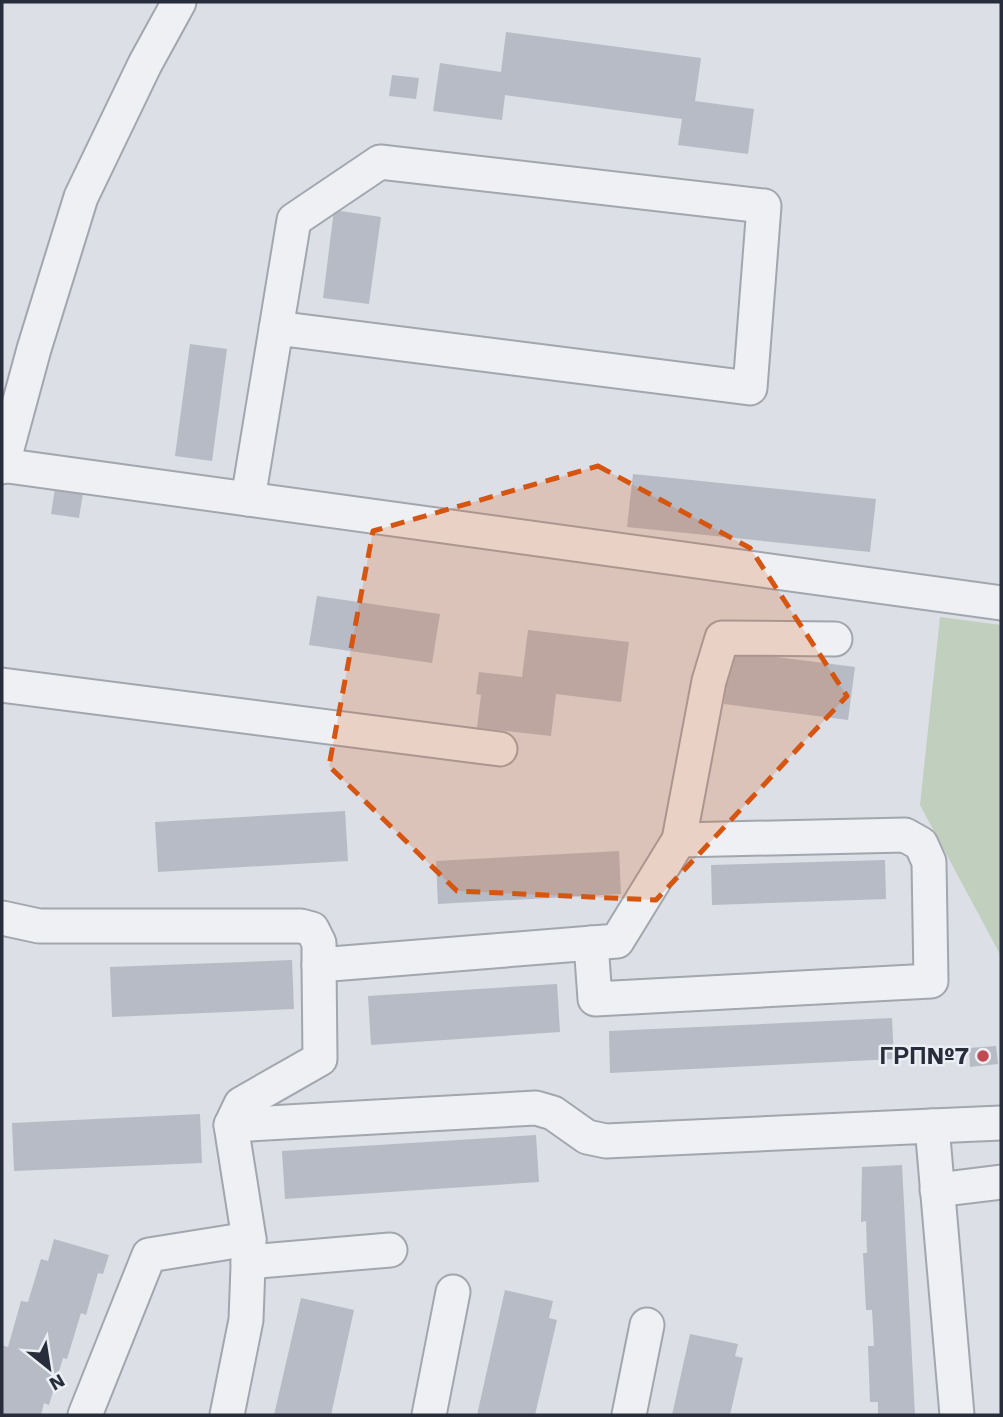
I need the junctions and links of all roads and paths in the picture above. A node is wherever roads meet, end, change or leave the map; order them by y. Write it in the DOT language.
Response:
graph roads {
  1 [pos="179,2"];
  2 [pos="276,328"];
  3 [pos="2,466"];
  4 [pos="248,499"];
  5 [pos="1001,603"];
  6 [pos="835,639"];
  7 [pos="2,685"];
  8 [pos="500,749"];
  9 [pos="679,840"];
  10 [pos="2,918"];
  11 [pos="591,943"];
  12 [pos="319,965"];
  13 [pos="1001,1123"];
  14 [pos="231,1125"];
  15 [pos="932,1126"];
  16 [pos="1001,1182"];
  17 [pos="937,1190"];
  18 [pos="249,1250"];
  19 [pos="390,1250"];
  20 [pos="453,1292"];
  21 [pos="647,1325"];
  22 [pos="85,1415"];
  23 [pos="228,1415"];
  24 [pos="429,1415"];
  25 [pos="629,1415"];
  26 [pos="957,1415"];
  1 -- 3 [label="street"];
  2 -- 2 [label="street"];
  2 -- 4 [label="street"];
  3 -- 4 [label="street"];
  4 -- 5 [label="street"];
  6 -- 9 [label="street"];
  7 -- 8 [label="street"];
  9 -- 11 [label="street"];
  9 -- 11 [label="street"];
  10 -- 12 [label="street"];
  11 -- 12 [label="street"];
  12 -- 14 [label="street"];
  13 -- 15 [label="street"];
  14 -- 15 [label="street"];
  14 -- 18 [label="street"];
  15 -- 17 [label="street"];
  16 -- 17 [label="street"];
  17 -- 26 [label="street"];
  18 -- 19 [label="street"];
  18 -- 22 [label="street"];
  18 -- 23 [label="street"];
  20 -- 24 [label="street"];
  21 -- 25 [label="street"];
}
